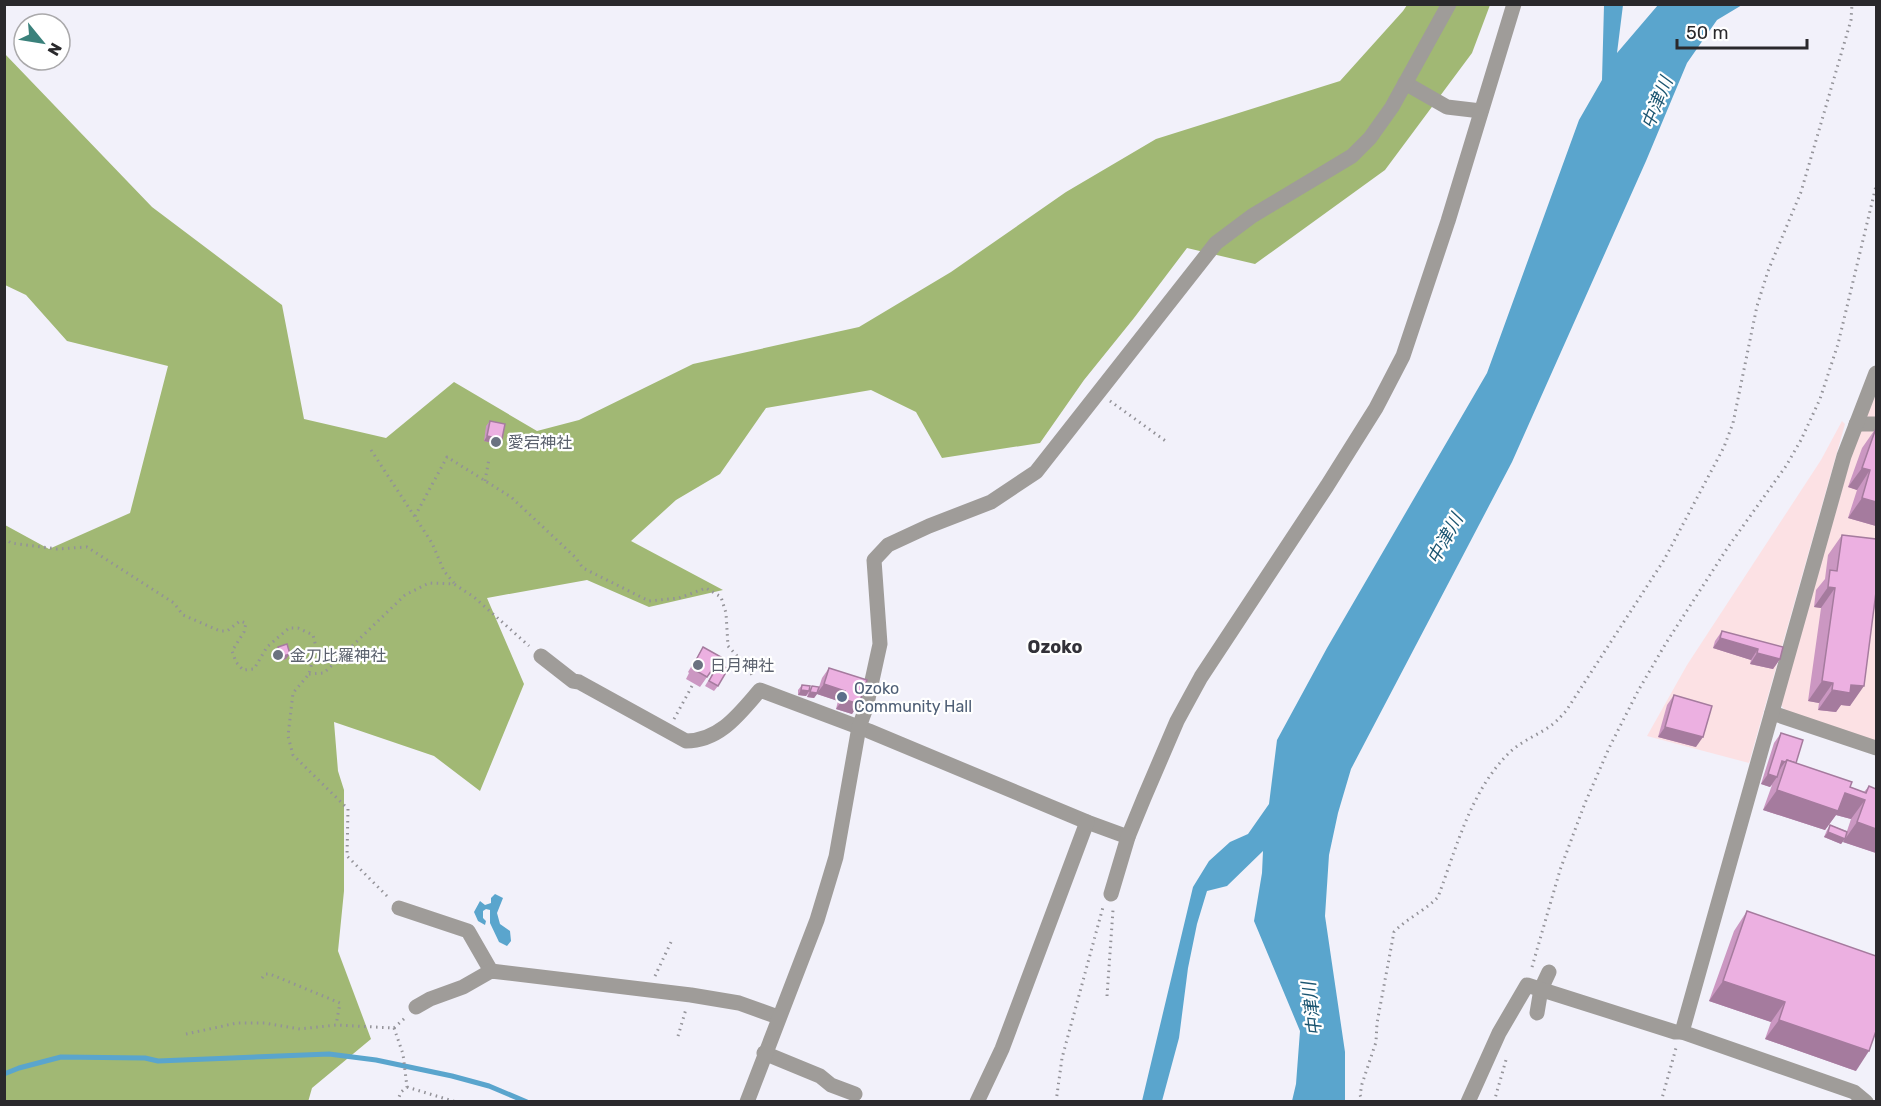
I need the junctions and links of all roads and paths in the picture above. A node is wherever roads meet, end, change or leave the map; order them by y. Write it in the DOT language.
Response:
graph roads {
  1 [pos="1449,4"];
  2 [pos="1514,4"];
  3 [pos="1852,4"];
  4 [pos="1405,83"];
  5 [pos="1482,111"];
  6 [pos="1876,186"];
  7 [pos="1876,373"];
  8 [pos="1099,392"];
  9 [pos="1856,424"];
  10 [pos="1876,424"];
  11 [pos="1167,442"];
  12 [pos="371,450"];
  13 [pos="489,459"];
  14 [pos="485,481"];
  15 [pos="415,516"];
  16 [pos="4,538"];
  17 [pos="454,584"];
  18 [pos="541,656"];
  19 [pos="309,674"];
  20 [pos="692,686"];
  21 [pos="758,693"];
  22 [pos="1772,713"];
  23 [pos="859,727"];
  24 [pos="668,730"];
  25 [pos="1876,748"];
  26 [pos="1087,822"];
  27 [pos="1128,837"];
  28 [pos="1112,894"];
  29 [pos="399,908"];
  30 [pos="672,940"];
  31 [pos="491,971"];
  32 [pos="1549,972"];
  33 [pos="262,978"];
  34 [pos="1534,987"];
  35 [pos="649,990"];
  36 [pos="690,995"];
  37 [pos="1107,996"];
  38 [pos="416,1007"];
  39 [pos="1537,1013"];
  40 [pos="778,1017"];
  41 [pos="336,1025"];
  42 [pos="394,1028"];
  43 [pos="1682,1032"];
  44 [pos="186,1034"];
  45 [pos="678,1036"];
  46 [pos="764,1053"];
  47 [pos="848,1086"];
  48 [pos="407,1087"];
  49 [pos="397,1101"];
  50 [pos="456,1101"];
  51 [pos="747,1101"];
  52 [pos="977,1101"];
  53 [pos="1056,1101"];
  54 [pos="1363,1101"];
  55 [pos="1468,1101"];
  56 [pos="1661,1101"];
  57 [pos="1866,1101"];
  1 -- 4 [label="street"];
  2 -- 5 [label="street"];
  3 -- 54 [label="path"];
  4 -- 5 [label="street"];
  4 -- 8 [label="street"];
  5 -- 27 [label="street"];
  6 -- 34 [label="path"];
  7 -- 9 [label="street"];
  8 -- 11 [label="path"];
  8 -- 23 [label="street"];
  9 -- 10 [label="street"];
  9 -- 22 [label="street"];
  12 -- 15 [label="path"];
  13 -- 14 [label="path"];
  14 -- 15 [label="path"];
  14 -- 21 [label="path"];
  15 -- 17 [label="path"];
  16 -- 19 [label="path"];
  17 -- 18 [label="path"];
  17 -- 19 [label="path"];
  18 -- 24 [label="street"];
  19 -- 29 [label="path"];
  20 -- 24 [label="path"];
  21 -- 23 [label="street"];
  21 -- 24 [label="street"];
  22 -- 25 [label="street"];
  22 -- 43 [label="street"];
  23 -- 26 [label="street"];
  23 -- 40 [label="street"];
  26 -- 27 [label="street"];
  26 -- 52 [label="street"];
  27 -- 28 [label="street"];
  28 -- 37 [label="path"];
  28 -- 53 [label="path"];
  29 -- 31 [label="street"];
  30 -- 35 [label="path"];
  31 -- 35 [label="street"];
  31 -- 38 [label="street"];
  32 -- 34 [label="street"];
  33 -- 41 [label="path"];
  34 -- 39 [label="street"];
  34 -- 43 [label="street"];
  34 -- 55 [label="street"];
  35 -- 36 [label="street"];
  36 -- 40 [label="street"];
  36 -- 45 [label="path"];
  38 -- 42 [label="path"];
  40 -- 46 [label="street"];
  41 -- 42 [label="path"];
  41 -- 44 [label="path"];
  42 -- 48 [label="path"];
  43 -- 56 [label="path"];
  43 -- 57 [label="street"];
  46 -- 47 [label="street"];
  46 -- 51 [label="street"];
  48 -- 49 [label="path"];
  48 -- 50 [label="path"];
}
